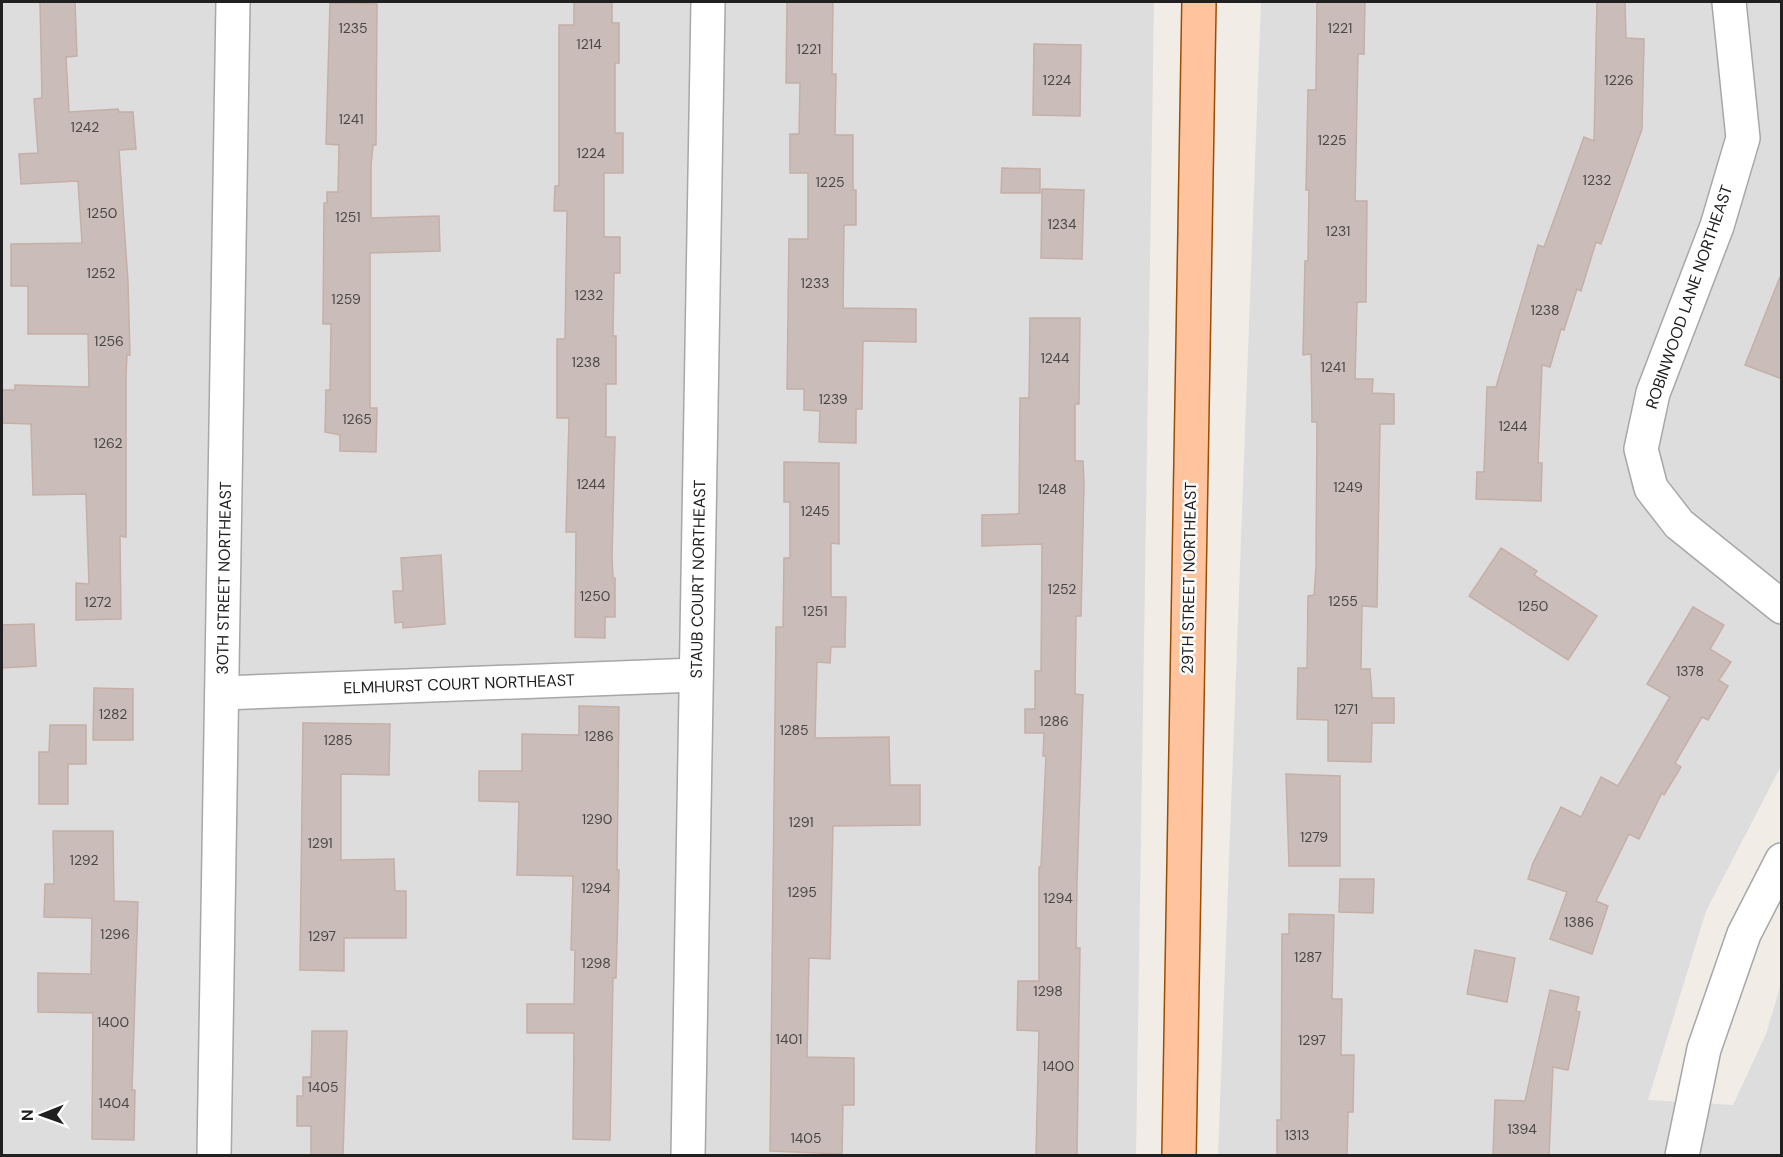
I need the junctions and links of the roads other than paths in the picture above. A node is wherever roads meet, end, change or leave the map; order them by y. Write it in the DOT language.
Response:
graph roads {
  1 [pos="233,2"];
  2 [pos="708,2"];
  3 [pos="1199,2"];
  4 [pos="1729,2"];
  5 [pos="1782,606"];
  6 [pos="696,675"];
  7 [pos="222,693"];
  8 [pos="1782,860"];
  9 [pos="214,1155"];
  10 [pos="687,1155"];
  11 [pos="1179,1155"];
  12 [pos="1682,1155"];
  1 -- 7 [label="street, 30TH STREET NORTHEAST"];
  2 -- 6 [label="street, STAUB COURT NORTHEAST"];
  3 -- 11 [label="main road, 29TH STREET NORTHEAST"];
  4 -- 5 [label="street, ROBINWOOD LANE NORTHEAST"];
  6 -- 7 [label="street, ELMHURST COURT NORTHEAST"];
  6 -- 10 [label="street, STAUB COURT NORTHEAST"];
  7 -- 9 [label="street, 30TH STREET NORTHEAST"];
  8 -- 12 [label="street"];
}
